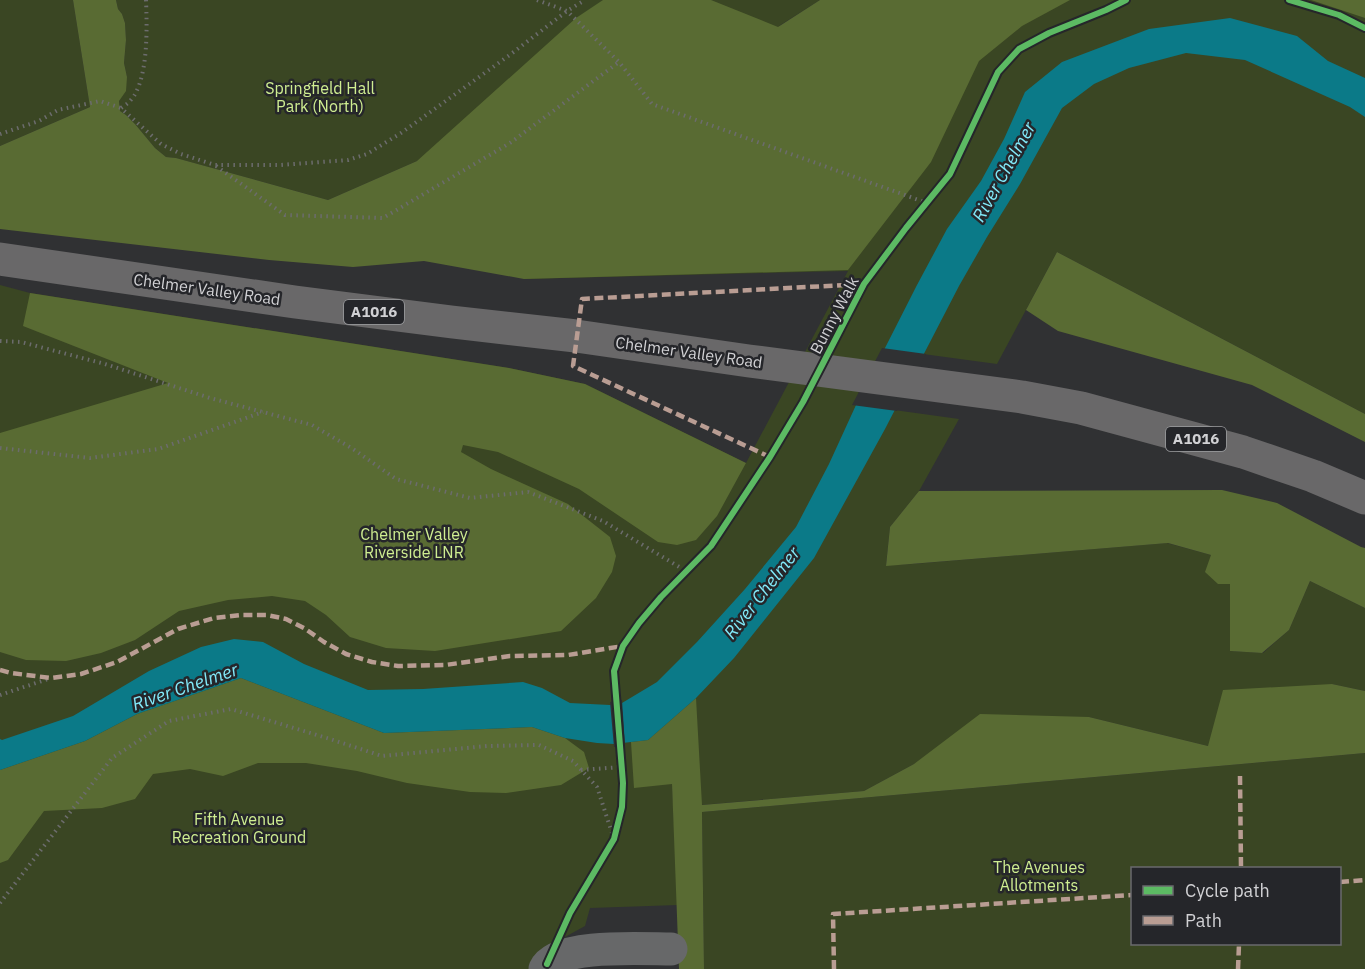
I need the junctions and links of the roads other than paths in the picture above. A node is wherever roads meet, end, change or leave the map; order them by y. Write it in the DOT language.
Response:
graph roads {
  1 [pos="0,260"];
  2 [pos="1365,498"];
  3 [pos="671,949"];
  4 [pos="545,969"];
  1 -- 2 [label="main road, Chelmer Valley Road / A1016"];
  3 -- 4 [label="lane"];
}
